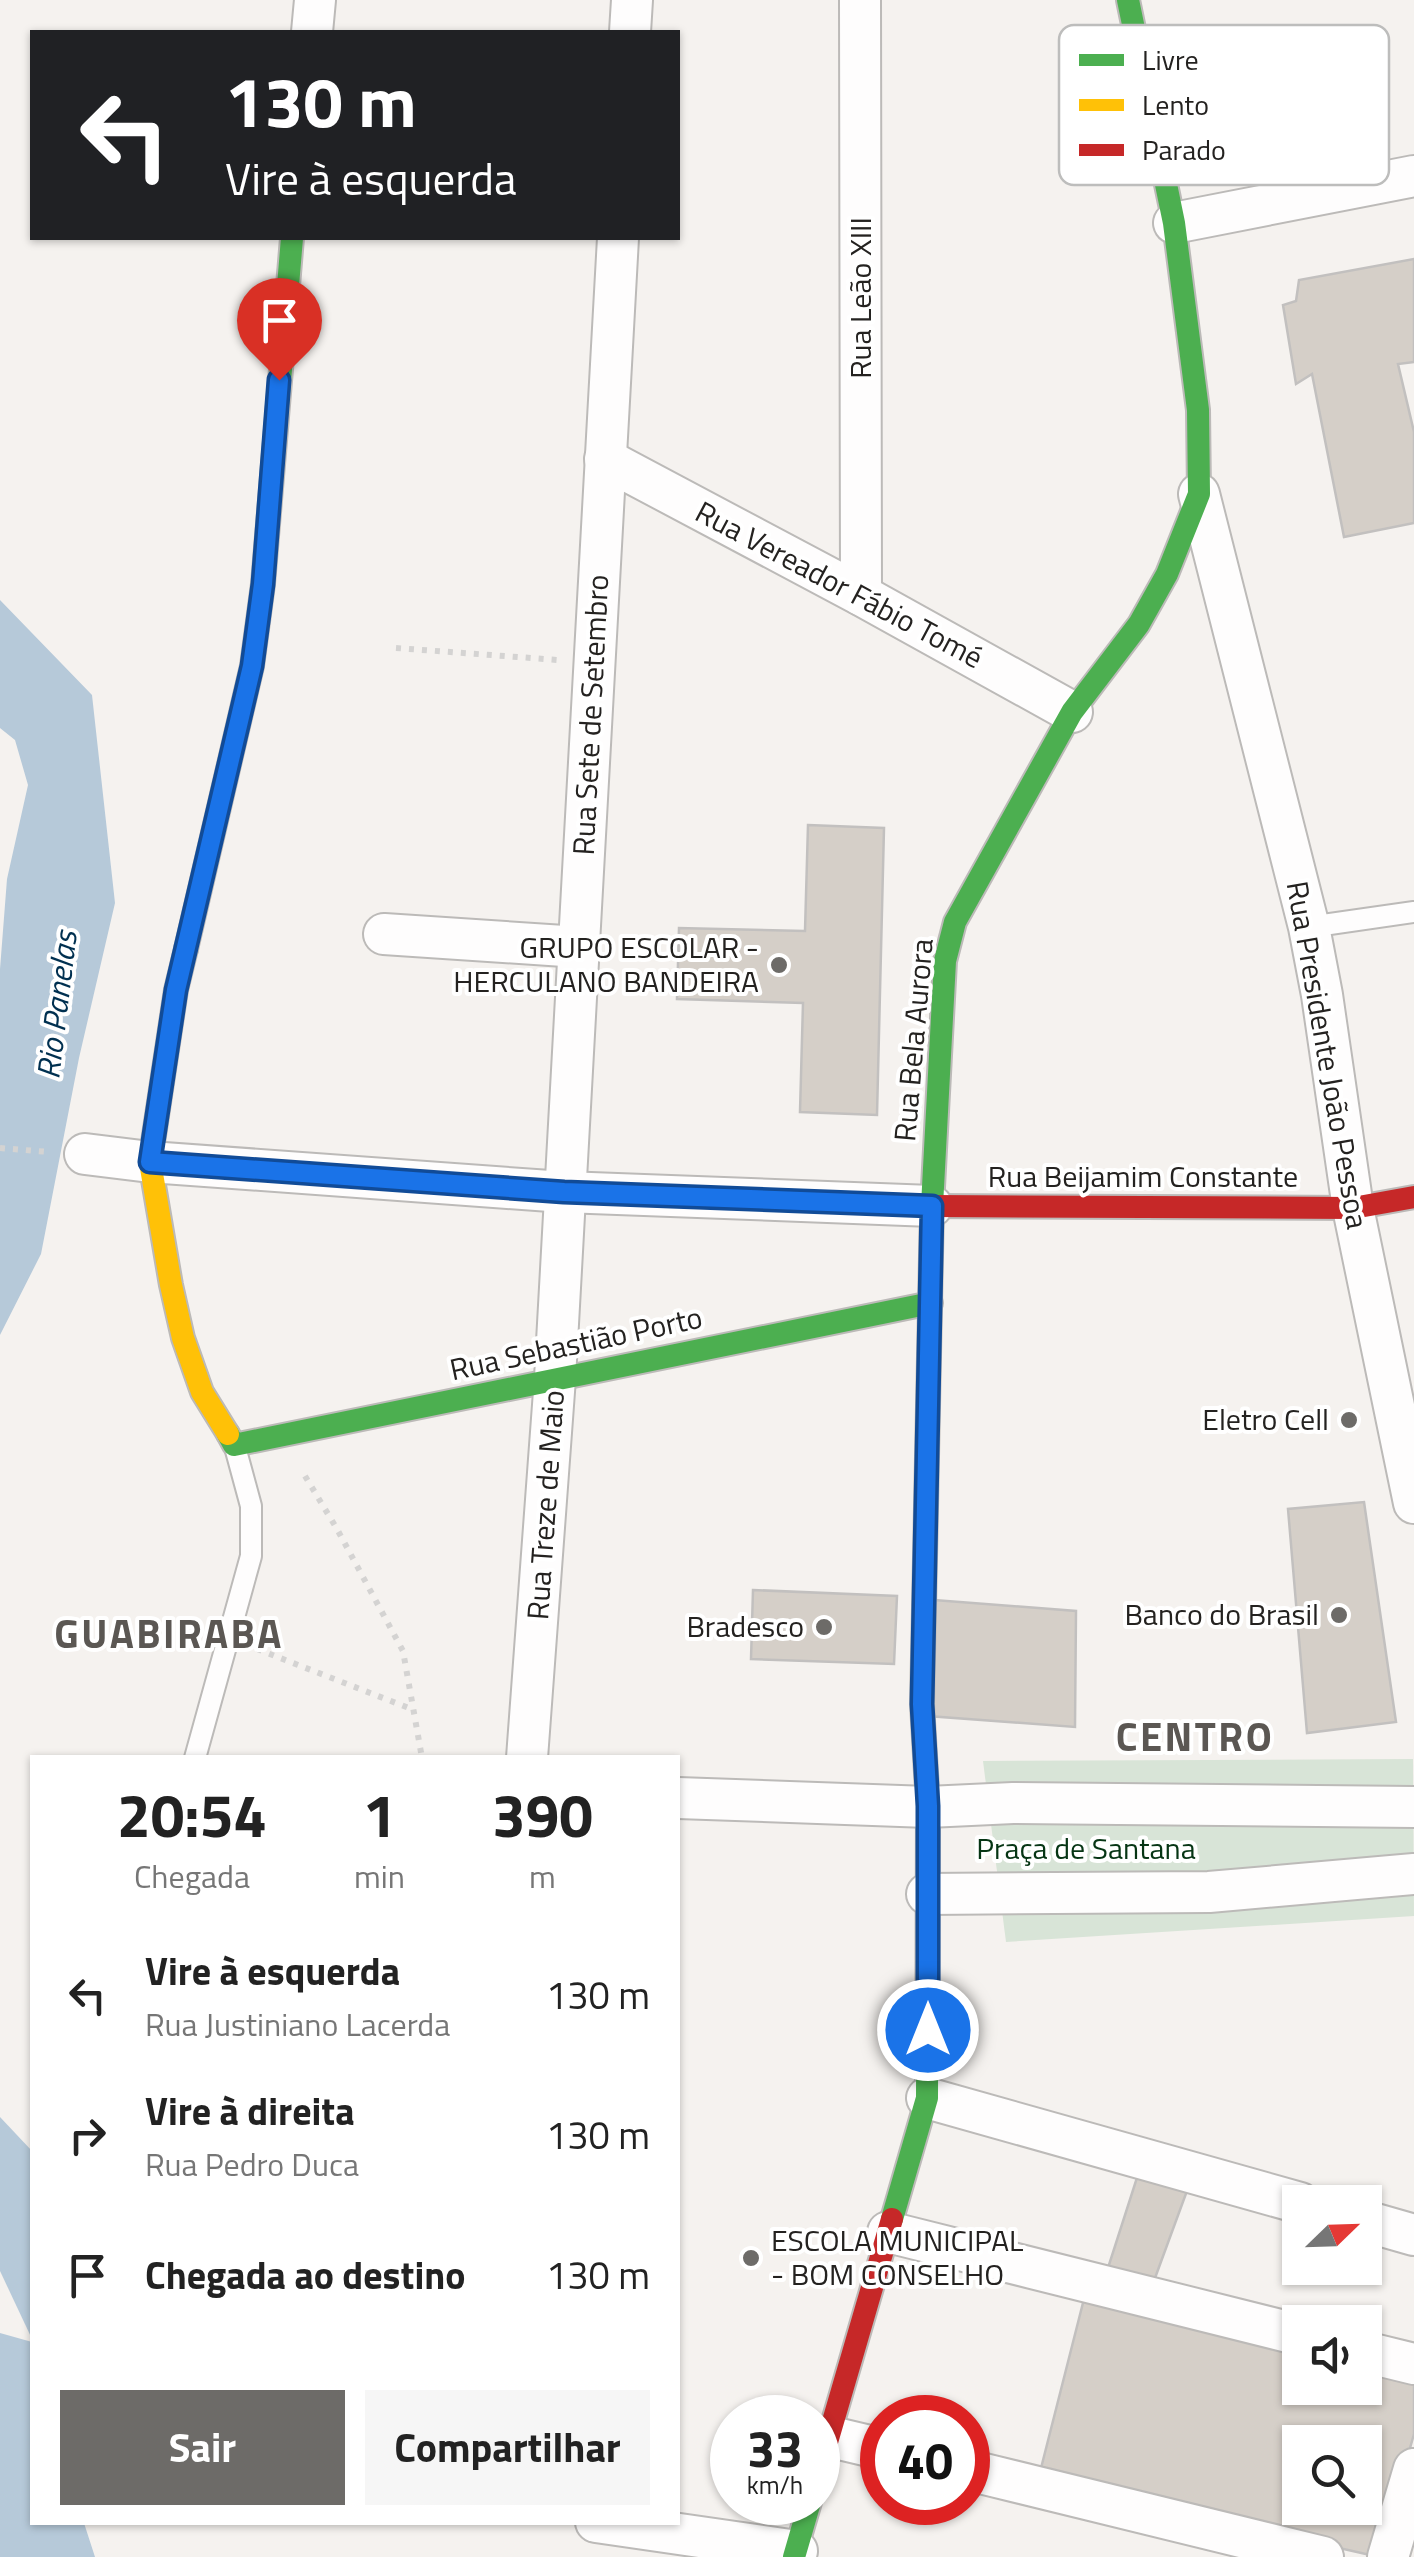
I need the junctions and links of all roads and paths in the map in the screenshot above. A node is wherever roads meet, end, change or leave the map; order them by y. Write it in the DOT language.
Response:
graph roads {
  1 [pos="315,0"];
  2 [pos="632,0"];
  3 [pos="860,0"];
  4 [pos="1128,0"];
  5 [pos="1133,25"];
  6 [pos="312,30"];
  7 [pos="630,30"];
  8 [pos="1414,176"];
  9 [pos="1389,181"];
  10 [pos="1166,185"];
  11 [pos="1368,185"];
  12 [pos="1174,223"];
  13 [pos="292,240"];
  14 [pos="618,240"];
  15 [pos="605,459"];
  16 [pos="1199,494"];
  17 [pos="861,596"];
  18 [pos="396,648"];
  19 [pos="594,663"];
  20 [pos="1072,712"];
  21 [pos="1414,912"];
  22 [pos="1309,927"];
  23 [pos="384,934"];
  24 [pos="579,947"];
  25 [pos="85,1154"];
  26 [pos="150,1162"];
  27 [pos="564,1192"];
  28 [pos="1414,1197"];
  29 [pos="932,1206"];
  30 [pos="1353,1208"];
  31 [pos="931,1303"];
  32 [pos="555,1378"];
  33 [pos="277,1436"];
  34 [pos="234,1445"];
  35 [pos="1414,1503"];
  36 [pos="228,1638"];
  37 [pos="414,1710"];
  38 [pos="196,1755"];
  39 [pos="422,1755"];
  40 [pos="527,1755"];
  41 [pos="680,1798"];
  42 [pos="928,1806"];
  43 [pos="1414,1807"];
  44 [pos="1414,1874"];
  45 [pos="927,1894"];
  46 [pos="928,2098"];
  47 [pos="1282,2198"];
  48 [pos="1382,2227"];
  49 [pos="888,2232"];
  50 [pos="1414,2235"];
  51 [pos="1282,2331"];
  52 [pos="1382,2356"];
  53 [pos="1414,2364"];
  54 [pos="840,2395"];
  55 [pos="1414,2469"];
  56 [pos="990,2475"];
  57 [pos="615,2525"];
  58 [pos="803,2525"];
  59 [pos="795,2554"];
  60 [pos="1323,2557"];
  61 [pos="1388,2557"];
  1 -- 6 [label="street"];
  2 -- 7 [label="street"];
  3 -- 17 [label="street, Rua Leão XIII"];
  4 -- 5 [label="street, Rua Bela Aurora"];
  8 -- 9 [label="street"];
  10 -- 12 [label="street, Rua Bela Aurora"];
  11 -- 12 [label="street"];
  12 -- 16 [label="street, Rua Bela Aurora"];
  13 -- 26 [label="street"];
  14 -- 15 [label="street, Rua Sete de Setembro"];
  15 -- 17 [label="street, Rua Vereador Fábio Tomé"];
  15 -- 19 [label="street, Rua Sete de Setembro"];
  16 -- 20 [label="street, Rua Bela Aurora"];
  16 -- 22 [label="street, Rua Presidente João Pessoa"];
  17 -- 20 [label="street, Rua Vereador Fábio Tomé"];
  18 -- 19 [label="path"];
  19 -- 24 [label="street, Rua Sete de Setembro"];
  20 -- 29 [label="street, Rua Bela Aurora"];
  21 -- 22 [label="lane"];
  22 -- 30 [label="street, Rua Presidente João Pessoa"];
  23 -- 24 [label="street"];
  24 -- 27 [label="street, Rua Sete de Setembro"];
  25 -- 26 [label="street"];
  26 -- 27 [label="street"];
  26 -- 34 [label="street"];
  27 -- 29 [label="street"];
  27 -- 32 [label="street, Rua Treze de Maio"];
  28 -- 30 [label="street, Rua Beijamim Constante"];
  29 -- 30 [label="street, Rua Beijamim Constante"];
  29 -- 31 [label="street, Rua Bela Aurora"];
  30 -- 35 [label="street, Rua Presidente João Pessoa"];
  31 -- 32 [label="street, Rua Sebastião Porto"];
  31 -- 42 [label="street, Rua Bela Aurora"];
  32 -- 33 [label="street, Rua Sebastião Porto"];
  32 -- 40 [label="street, Rua Treze de Maio"];
  33 -- 34 [label="street, Rua Sebastião Porto"];
  33 -- 37 [label="path"];
  34 -- 36 [label="lane"];
  36 -- 37 [label="path"];
  36 -- 38 [label="lane"];
  37 -- 39 [label="path"];
  41 -- 42 [label="street"];
  42 -- 43 [label="street"];
  42 -- 45 [label="street, Rua Bela Aurora"];
  44 -- 45 [label="street"];
  45 -- 46 [label="street, Rua Bela Aurora"];
  46 -- 47 [label="street"];
  46 -- 49 [label="street, Rua Bela Aurora"];
  48 -- 50 [label="street"];
  49 -- 51 [label="street"];
  49 -- 54 [label="street, Rua Bela Aurora"];
  52 -- 53 [label="street"];
  55 -- 61 [label="street"];
  56 -- 60 [label="street"];
  57 -- 59 [label="street"];
  58 -- 59 [label="street"];
}
